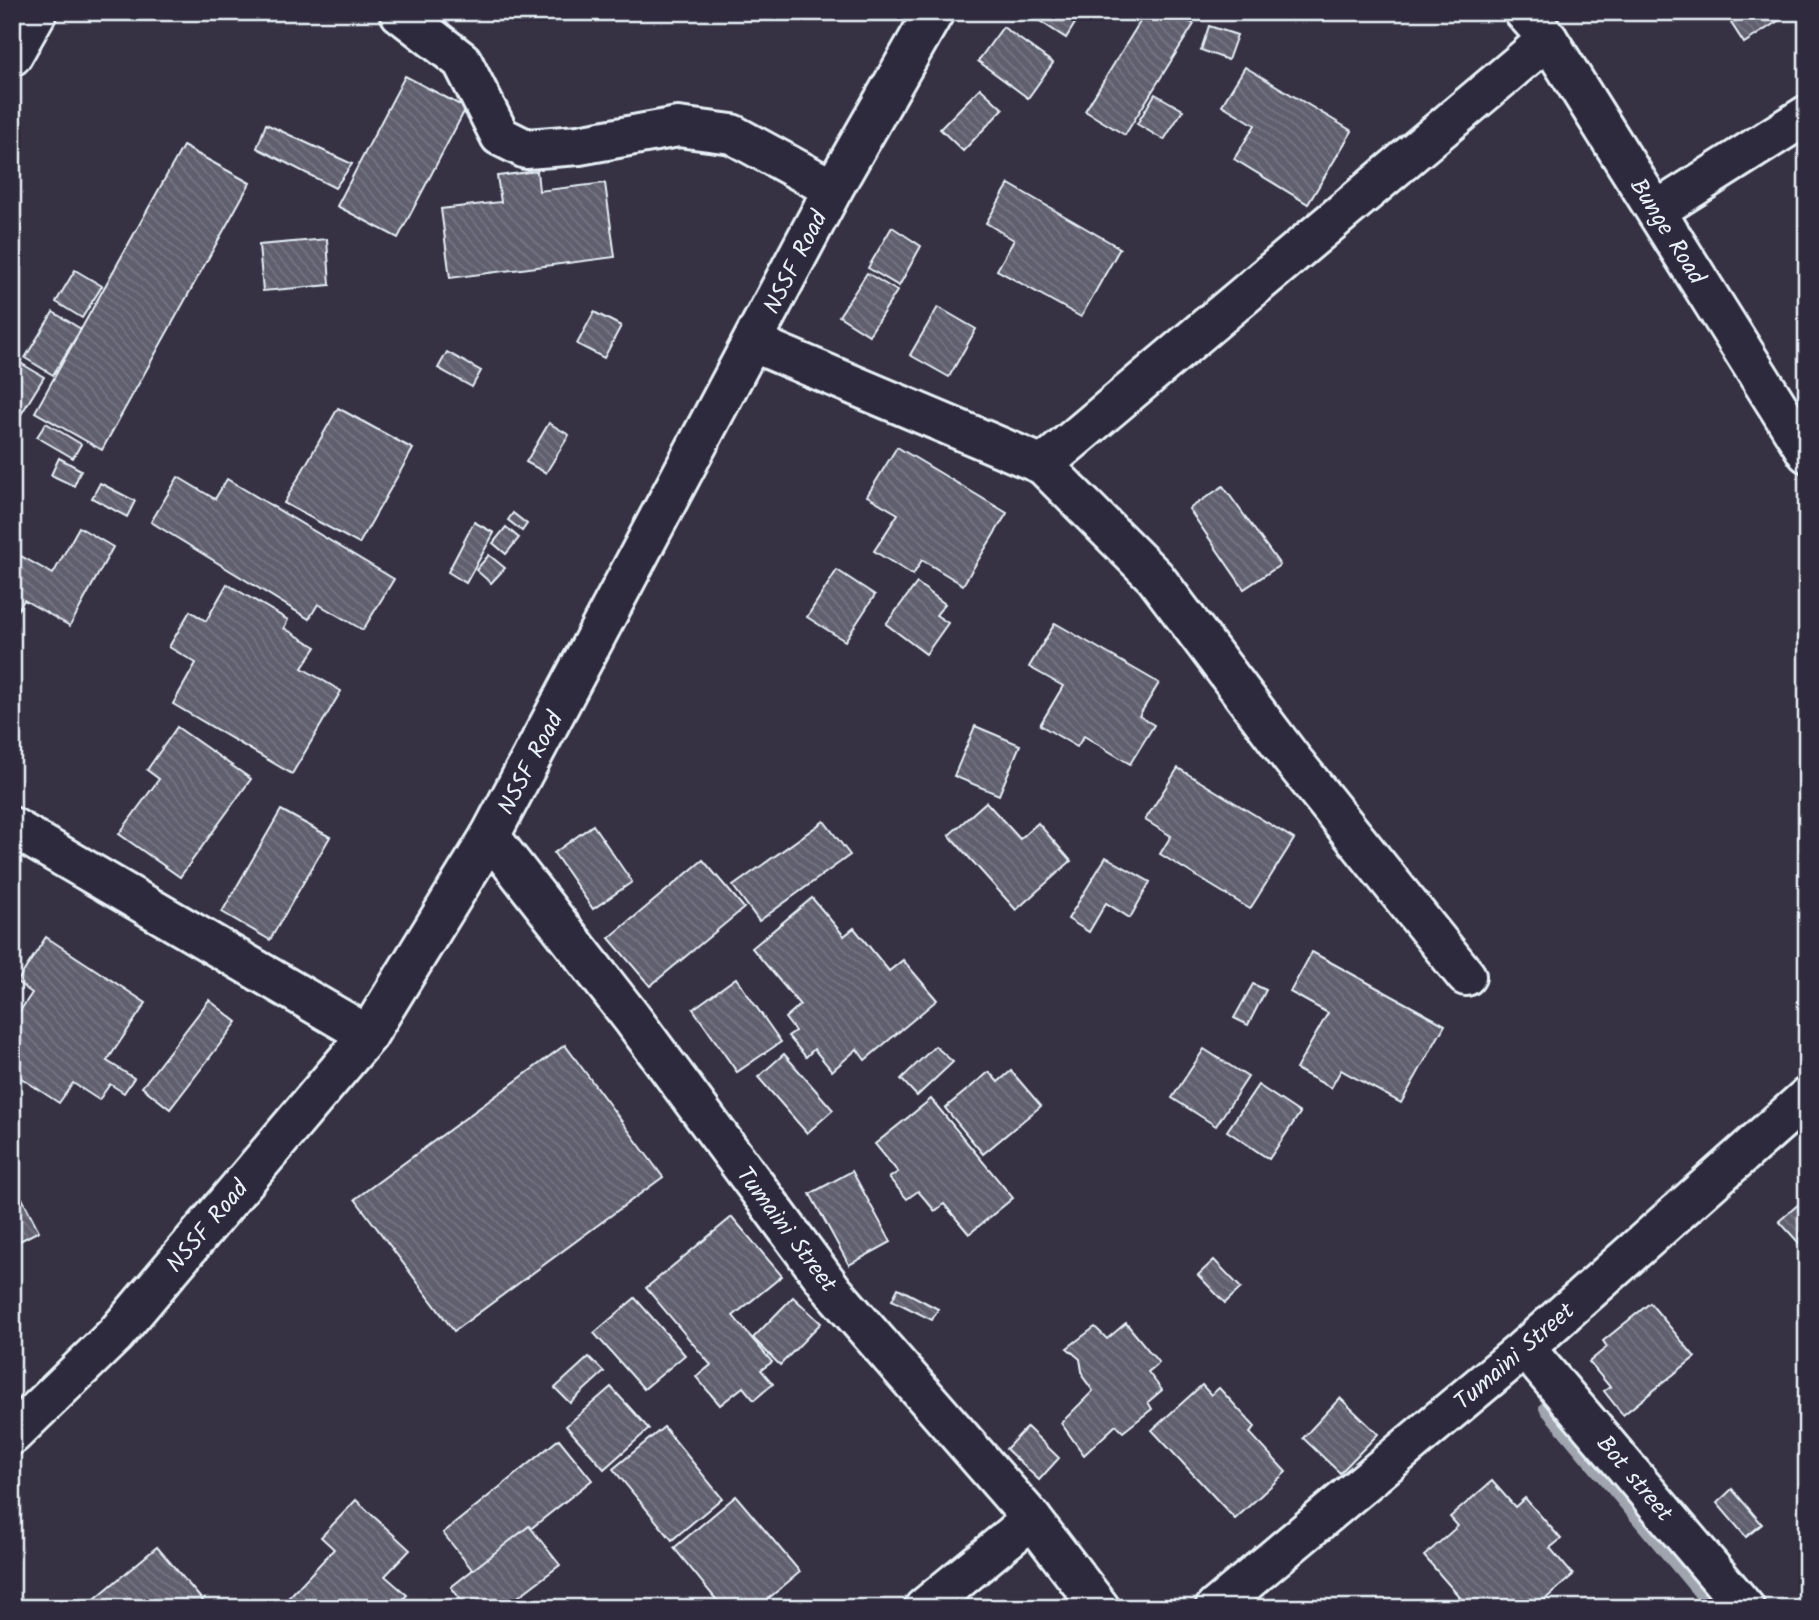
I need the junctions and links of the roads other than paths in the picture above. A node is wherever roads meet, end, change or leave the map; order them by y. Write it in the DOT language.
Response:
graph roads {
  1 [pos="37,12"];
  2 [pos="934,12"];
  3 [pos="400,13"];
  4 [pos="1536,26"];
  5 [pos="12,56"];
  6 [pos="1807,115"];
  7 [pos="833,189"];
  8 [pos="1656,211"];
  9 [pos="754,343"];
  10 [pos="1807,453"];
  11 [pos="1043,466"];
  12 [pos="12,827"];
  13 [pos="491,836"];
  14 [pos="1466,976"];
  15 [pos="368,1035"];
  16 [pos="1807,1097"];
  17 [pos="1525,1349"];
  18 [pos="12,1435"];
  19 [pos="1032,1520"];
  20 [pos="924,1608"];
  21 [pos="1100,1608"];
  22 [pos="1215,1608"];
  23 [pos="1745,1608"];
  1 -- 5 [label="street"];
  2 -- 7 [label="street, NSSF Road"];
  3 -- 7 [label="street"];
  4 -- 8 [label="street, Bunge Road"];
  4 -- 11 [label="street"];
  6 -- 8 [label="street"];
  7 -- 9 [label="street, NSSF Road"];
  8 -- 10 [label="street, Bunge Road"];
  9 -- 11 [label="street"];
  9 -- 13 [label="street, NSSF Road"];
  11 -- 14 [label="street"];
  12 -- 15 [label="street"];
  13 -- 15 [label="street, NSSF Road"];
  13 -- 19 [label="street, Tumaini Street"];
  15 -- 18 [label="street, NSSF Road"];
  16 -- 17 [label="street, Tumaini Street"];
  17 -- 22 [label="street, Tumaini Street"];
  17 -- 23 [label="street, Bot street"];
  19 -- 20 [label="street"];
  19 -- 21 [label="street, Tumaini Street"];
}
